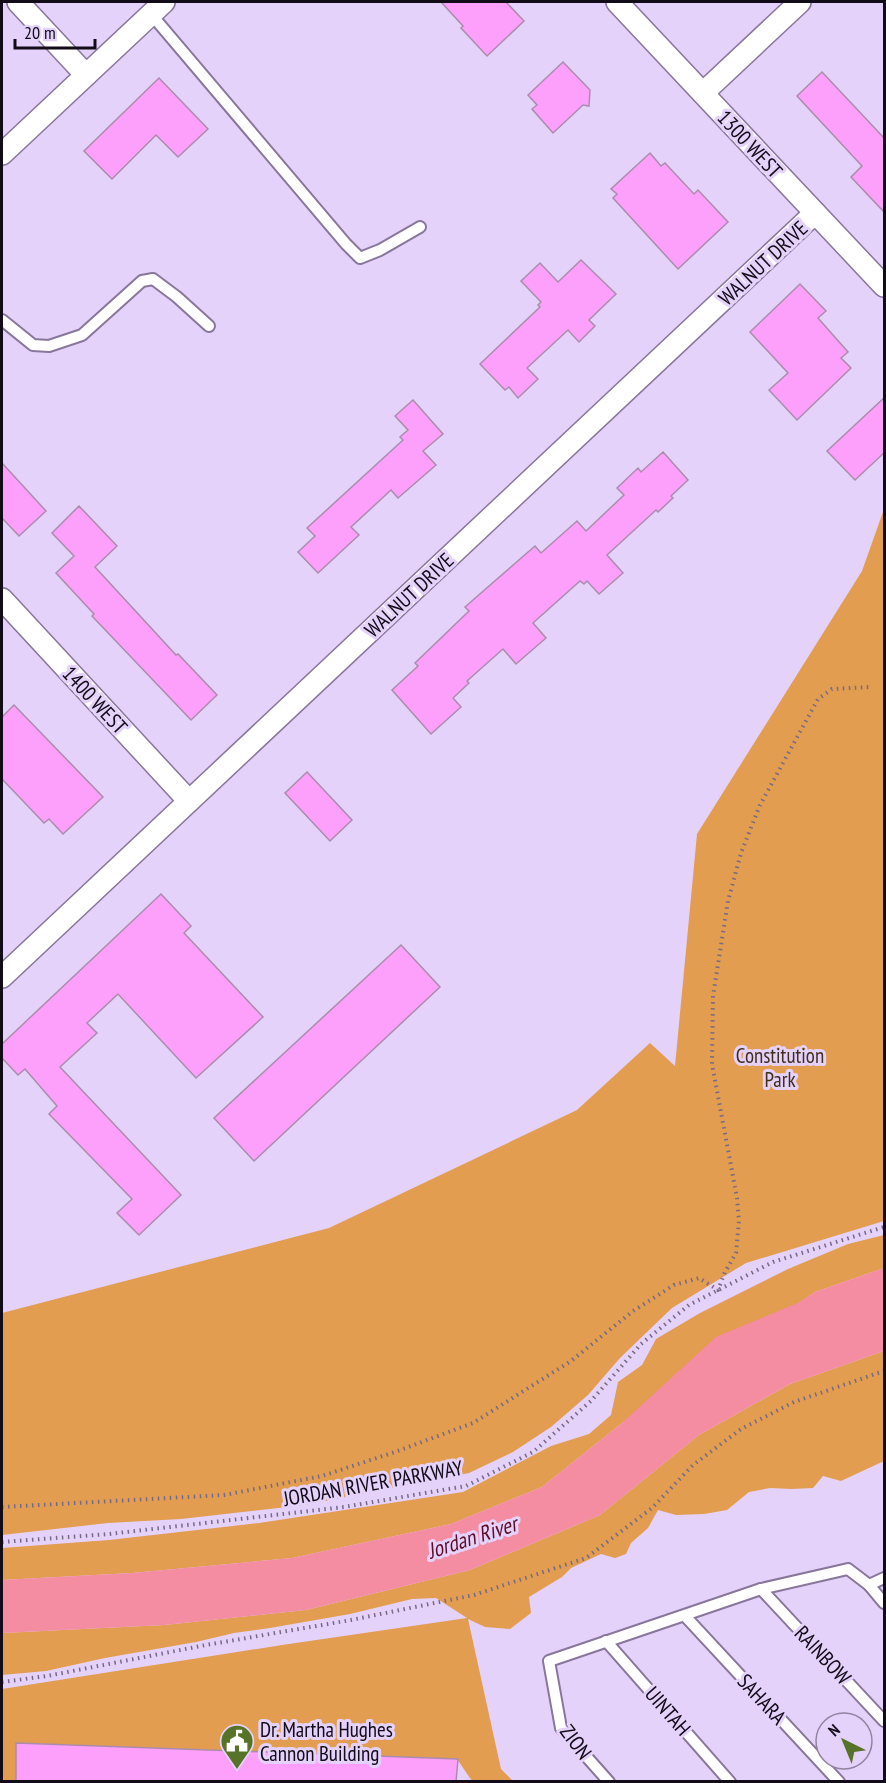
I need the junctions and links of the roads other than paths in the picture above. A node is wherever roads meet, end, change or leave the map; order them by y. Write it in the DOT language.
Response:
graph roads {
  1 [pos="18,2"];
  2 [pos="617,2"];
  3 [pos="800,2"];
  4 [pos="158,8"];
  5 [pos="86,75"];
  6 [pos="703,93"];
  7 [pos="2,154"];
  8 [pos="815,213"];
  9 [pos="420,227"];
  10 [pos="885,286"];
  11 [pos="2,320"];
  12 [pos="209,326"];
  13 [pos="2,599"];
  14 [pos="189,801"];
  15 [pos="2,977"];
  16 [pos="885,1578"];
  17 [pos="869,1586"];
  18 [pos="761,1589"];
  19 [pos="885,1603"];
  20 [pos="685,1616"];
  21 [pos="606,1641"];
  22 [pos="885,1721"];
  23 [pos="609,1782"];
  24 [pos="730,1782"];
  25 [pos="839,1782"];
  1 -- 5 [label="street"];
  2 -- 6 [label="street, 1300 WEST"];
  3 -- 6 [label="street"];
  4 -- 5 [label="street"];
  4 -- 9 [label="lane"];
  5 -- 7 [label="street"];
  6 -- 8 [label="street, 1300 WEST"];
  8 -- 10 [label="street, 1300 WEST"];
  8 -- 14 [label="street, WALNUT DRIVE"];
  11 -- 12 [label="lane"];
  13 -- 14 [label="street, 1400 WEST"];
  14 -- 15 [label="street, WALNUT DRIVE"];
  16 -- 17 [label="lane"];
  17 -- 18 [label="lane"];
  17 -- 19 [label="lane"];
  18 -- 20 [label="lane"];
  18 -- 22 [label="lane, RAINBOW"];
  20 -- 21 [label="lane"];
  20 -- 25 [label="lane, SAHARA"];
  21 -- 23 [label="lane, ZION"];
  21 -- 24 [label="lane, UINTAH"];
}
